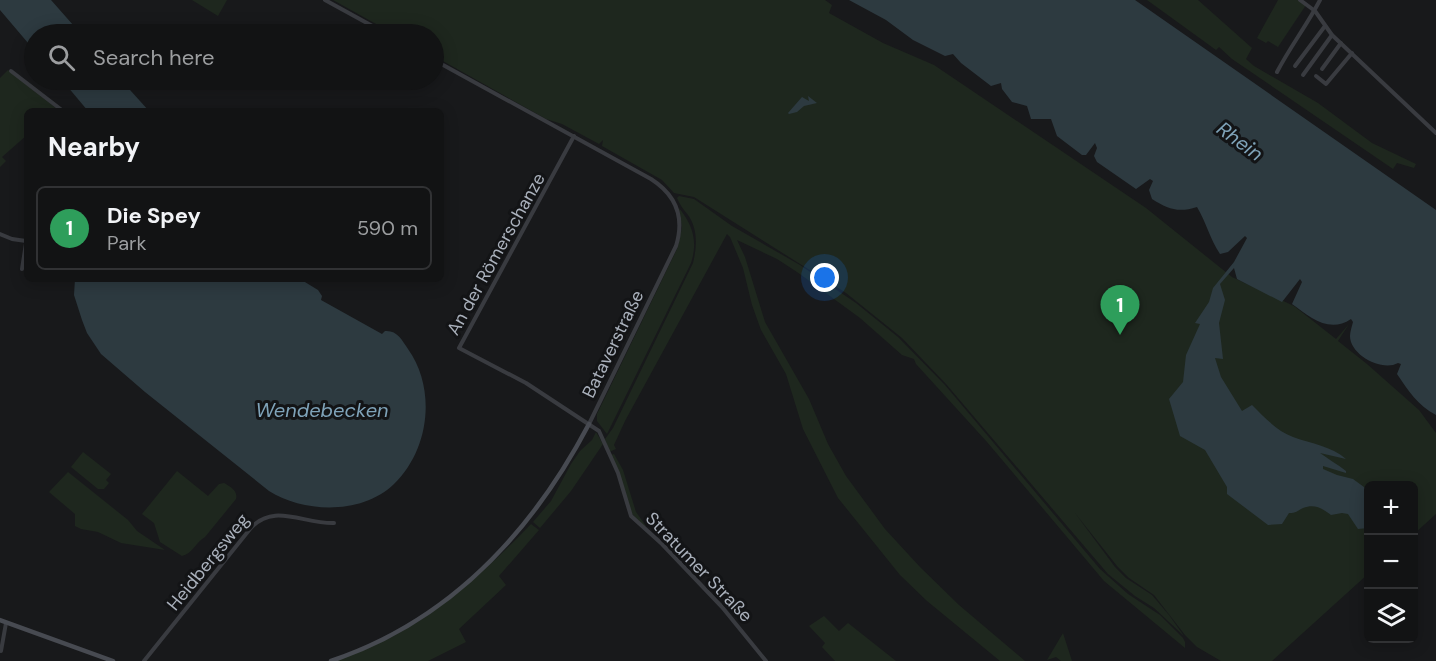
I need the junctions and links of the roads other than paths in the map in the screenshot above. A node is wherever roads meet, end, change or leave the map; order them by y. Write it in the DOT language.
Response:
graph roads {
  1 [pos="325,0"];
  2 [pos="1300,0"];
  3 [pos="1320,0"];
  4 [pos="1315,11"];
  5 [pos="369,24"];
  6 [pos="1325,26"];
  7 [pos="1332,35"];
  8 [pos="1341,43"];
  9 [pos="1352,52"];
  10 [pos="444,65"];
  11 [pos="1295,66"];
  12 [pos="1322,69"];
  13 [pos="11,71"];
  14 [pos="1277,72"];
  15 [pos="1303,75"];
  16 [pos="1316,76"];
  17 [pos="24,81"];
  18 [pos="36,90"];
  19 [pos="59,108"];
  20 [pos="1436,133"];
  21 [pos="574,136"];
  22 [pos="0,234"];
  23 [pos="24,239"];
  24 [pos="24,257"];
  25 [pos="22,269"];
  26 [pos="589,424"];
  27 [pos="334,523"];
  28 [pos="0,620"];
  29 [pos="6,623"];
  30 [pos="0,651"];
  31 [pos="113,661"];
  32 [pos="146,661"];
  33 [pos="331,661"];
  34 [pos="766,661"];
  1 -- 5 [label="street"];
  2 -- 4 [label="street"];
  3 -- 4 [label="street"];
  4 -- 6 [label="street"];
  4 -- 14 [label="street"];
  6 -- 7 [label="street"];
  6 -- 11 [label="street"];
  7 -- 8 [label="street"];
  7 -- 15 [label="street"];
  8 -- 9 [label="street"];
  8 -- 12 [label="street"];
  9 -- 16 [label="street"];
  9 -- 20 [label="street"];
  10 -- 21 [label="street, Bataverstraße"];
  13 -- 17 [label="street"];
  18 -- 19 [label="street"];
  21 -- 26 [label="street, Bataverstraße"];
  21 -- 26 [label="street, An der Römerschanze"];
  22 -- 23 [label="street"];
  24 -- 25 [label="street"];
  26 -- 33 [label="street, Bataverstraße"];
  26 -- 34 [label="street, Stratumer Straße"];
  27 -- 32 [label="street, Heidbergsweg"];
  28 -- 29 [label="street"];
  29 -- 30 [label="street"];
  29 -- 31 [label="street"];
}
